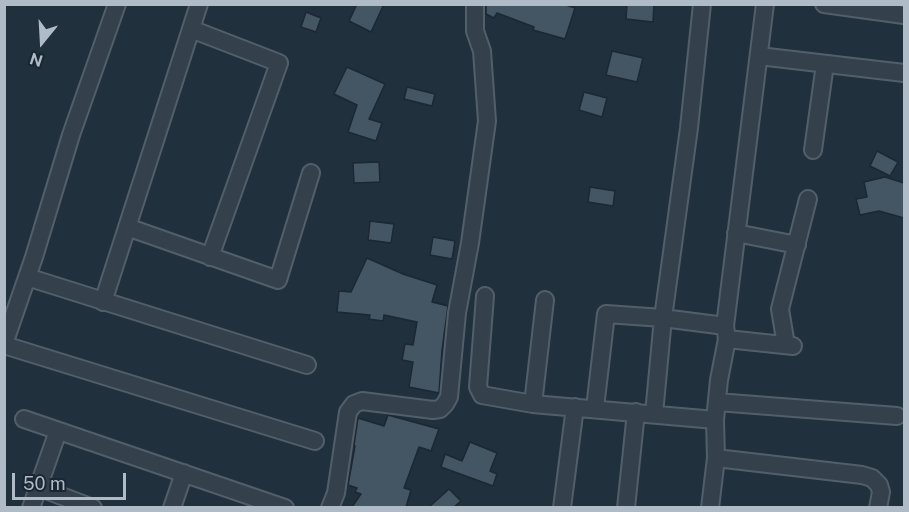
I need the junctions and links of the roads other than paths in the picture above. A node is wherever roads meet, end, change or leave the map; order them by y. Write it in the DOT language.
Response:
graph roads {
  1 [pos="117,4"];
  2 [pos="199,4"];
  3 [pos="460,4"];
  4 [pos="702,4"];
  5 [pos="765,4"];
  6 [pos="824,4"];
  7 [pos="475,9"];
  8 [pos="904,15"];
  9 [pos="191,29"];
  10 [pos="759,56"];
  11 [pos="825,64"];
  12 [pos="904,73"];
  13 [pos="813,150"];
  14 [pos="311,174"];
  15 [pos="808,199"];
  16 [pos="127,227"];
  17 [pos="736,233"];
  18 [pos="797,245"];
  19 [pos="210,257"];
  20 [pos="27,277"];
  21 [pos="484,296"];
  22 [pos="545,300"];
  23 [pos="103,302"];
  24 [pos="663,318"];
  25 [pos="726,333"];
  26 [pos="4,344"];
  27 [pos="307,365"];
  28 [pos="717,402"];
  29 [pos="533,404"];
  30 [pos="575,407"];
  31 [pos="595,408"];
  32 [pos="636,412"];
  33 [pos="654,414"];
  34 [pos="897,416"];
  35 [pos="24,419"];
  36 [pos="715,420"];
  37 [pos="58,431"];
  38 [pos="315,441"];
  39 [pos="716,458"];
  40 [pos="184,473"];
  41 [pos="38,487"];
  42 [pos="31,507"];
  43 [pos="93,507"];
  44 [pos="172,507"];
  45 [pos="285,507"];
  46 [pos="330,507"];
  47 [pos="562,507"];
  48 [pos="626,507"];
  49 [pos="710,507"];
  50 [pos="878,507"];
  1 -- 20 [label="street"];
  2 -- 9 [label="street"];
  3 -- 7 [label="street"];
  4 -- 24 [label="street"];
  5 -- 10 [label="street"];
  6 -- 8 [label="street"];
  7 -- 46 [label="street"];
  9 -- 16 [label="street"];
  9 -- 19 [label="street"];
  10 -- 11 [label="street"];
  10 -- 17 [label="street"];
  11 -- 12 [label="street"];
  11 -- 13 [label="street"];
  14 -- 19 [label="street"];
  15 -- 18 [label="street"];
  16 -- 19 [label="street"];
  16 -- 23 [label="street"];
  17 -- 18 [label="street"];
  17 -- 25 [label="street"];
  18 -- 25 [label="street"];
  20 -- 23 [label="street"];
  20 -- 26 [label="street"];
  21 -- 29 [label="street"];
  22 -- 29 [label="street"];
  23 -- 27 [label="street"];
  24 -- 25 [label="street"];
  24 -- 31 [label="street"];
  24 -- 33 [label="street"];
  25 -- 28 [label="street"];
  26 -- 38 [label="street"];
  28 -- 34 [label="street"];
  28 -- 36 [label="street"];
  29 -- 30 [label="street"];
  30 -- 31 [label="street"];
  30 -- 47 [label="street"];
  31 -- 32 [label="street"];
  32 -- 33 [label="street"];
  32 -- 48 [label="street"];
  33 -- 36 [label="street"];
  35 -- 37 [label="street"];
  36 -- 39 [label="street"];
  37 -- 40 [label="street"];
  37 -- 41 [label="street"];
  39 -- 49 [label="street"];
  39 -- 50 [label="street"];
  40 -- 44 [label="street"];
  40 -- 45 [label="street"];
  41 -- 42 [label="street"];
  41 -- 43 [label="street"];
}
